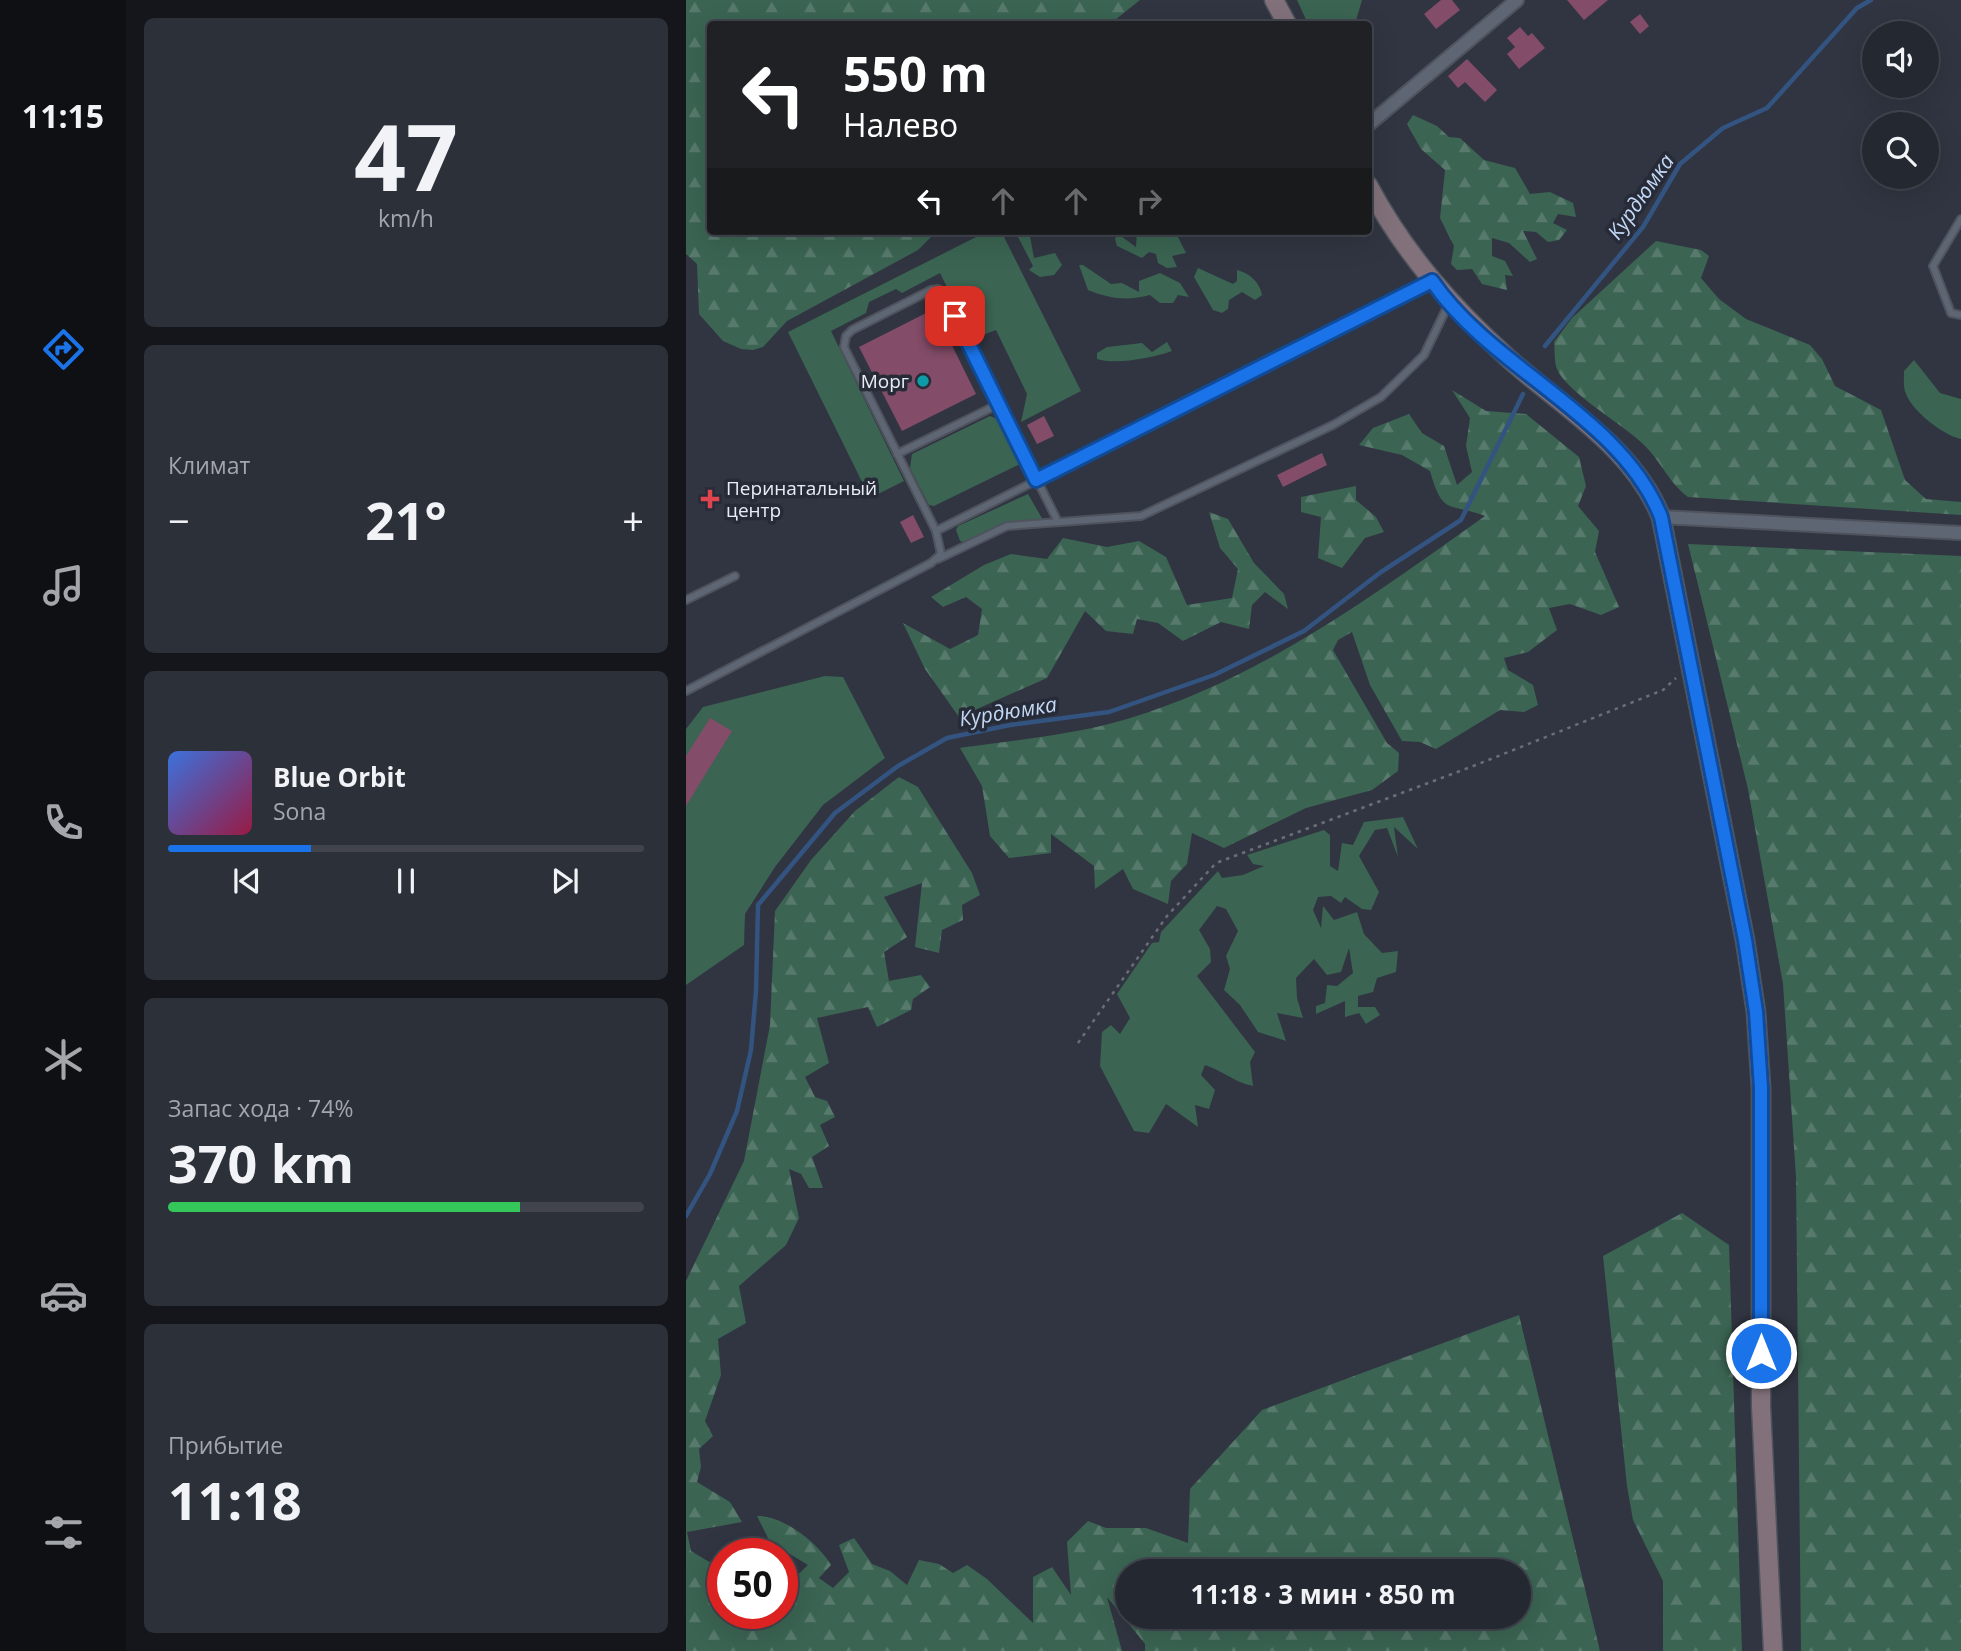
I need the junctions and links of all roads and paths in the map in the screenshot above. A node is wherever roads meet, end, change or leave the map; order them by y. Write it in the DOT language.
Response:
graph roads {
  1 [pos="1274,0"];
  2 [pos="1517,0"];
  3 [pos="1285,21"];
  4 [pos="1372,122"];
  5 [pos="1372,192"];
  6 [pos="1961,219"];
  7 [pos="1432,281"];
  8 [pos="1449,303"];
  9 [pos="1961,315"];
  10 [pos="999,404"];
  11 [pos="897,454"];
  12 [pos="1036,480"];
  13 [pos="1661,517"];
  14 [pos="1058,522"];
  15 [pos="936,531"];
  16 [pos="1961,533"];
  17 [pos="936,560"];
  18 [pos="735,576"];
  19 [pos="686,600"];
  20 [pos="1690,663"];
  21 [pos="686,691"];
  22 [pos="1078,1043"];
  23 [pos="1773,1651"];
  1 -- 3 [label="main road"];
  2 -- 4 [label="street"];
  5 -- 7 [label="main road"];
  6 -- 9 [label="lane"];
  7 -- 8 [label="main road"];
  7 -- 12 [label="lane"];
  8 -- 13 [label="main road"];
  8 -- 14 [label="lane"];
  10 -- 11 [label="lane"];
  10 -- 11 [label="lane"];
  10 -- 12 [label="lane"];
  11 -- 15 [label="lane"];
  12 -- 14 [label="lane"];
  12 -- 15 [label="lane"];
  13 -- 16 [label="street"];
  13 -- 20 [label="main road"];
  14 -- 17 [label="lane"];
  15 -- 17 [label="lane"];
  17 -- 21 [label="lane"];
  18 -- 19 [label="lane"];
  20 -- 22 [label="path"];
  20 -- 23 [label="main road"];
}
